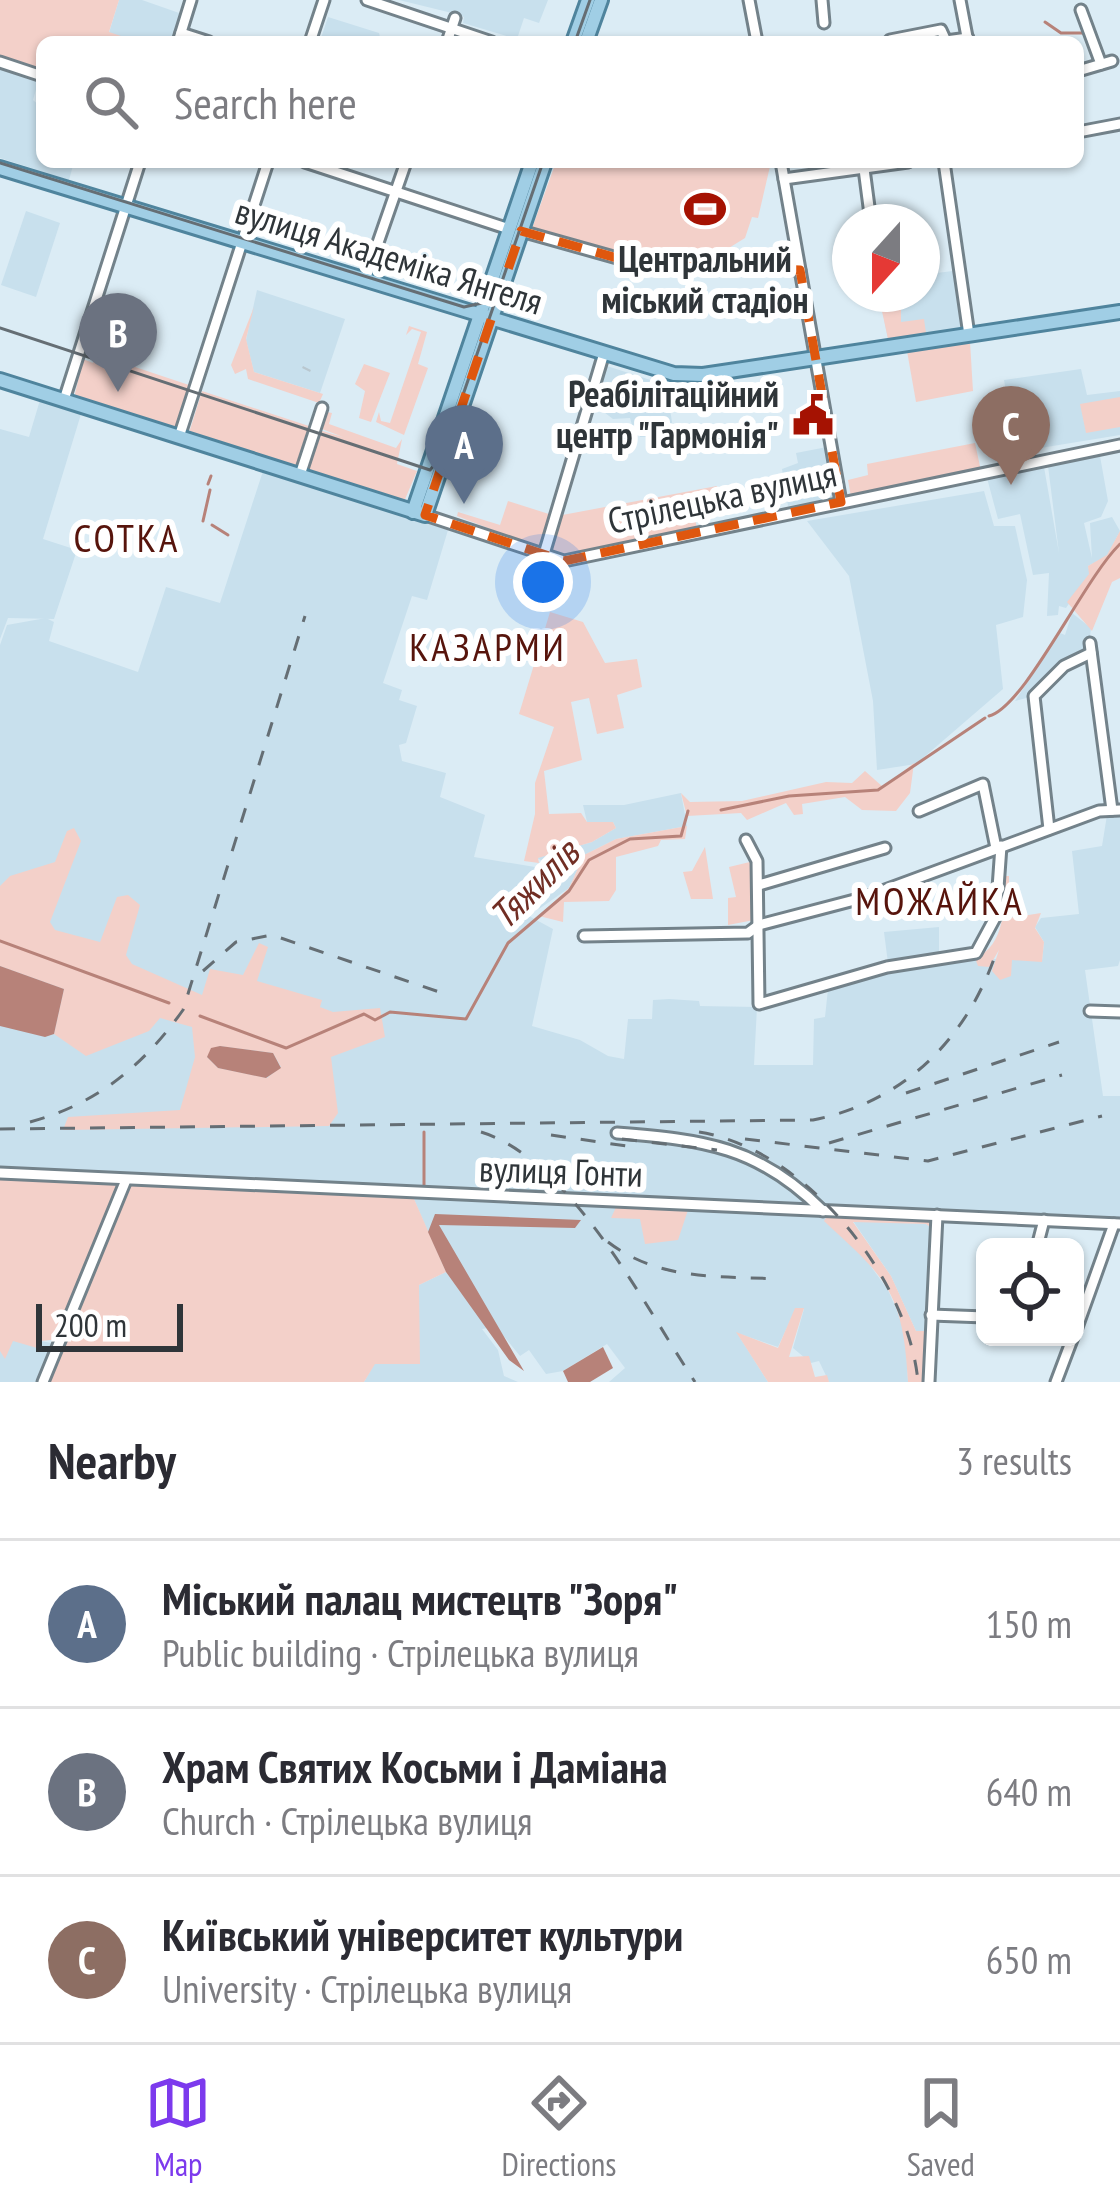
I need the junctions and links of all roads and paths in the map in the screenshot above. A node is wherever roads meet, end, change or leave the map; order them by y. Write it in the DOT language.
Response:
graph roads {
  1 [pos="191,0"];
  2 [pos="325,0"];
  3 [pos="367,0"];
  4 [pos="588,0"];
  5 [pos="601,0"];
  6 [pos="822,0"];
  7 [pos="960,0"];
  8 [pos="748,1"];
  9 [pos="1081,10"];
  10 [pos="454,23"];
  11 [pos="824,23"];
  12 [pos="181,36"];
  13 [pos="312,36"];
  14 [pos="449,36"];
  15 [pos="481,36"];
  16 [pos="575,36"];
  17 [pos="588,36"];
  18 [pos="756,36"];
  19 [pos="910,36"];
  20 [pos="943,36"];
  21 [pos="967,36"];
  22 [pos="0,62"];
  23 [pos="1084,69"];
  24 [pos="36,74"];
  25 [pos="1120,124"];
  26 [pos="1084,131"];
  27 [pos="0,168"];
  28 [pos="138,168"];
  29 [pos="266,168"];
  30 [pos="324,168"];
  31 [pos="404,168"];
  32 [pos="530,168"];
  33 [pos="542,168"];
  34 [pos="782,168"];
  35 [pos="870,168"];
  36 [pos="945,168"];
  37 [pos="864,169"];
  38 [pos="784,179"];
  39 [pos="396,191"];
  40 [pos="869,204"];
  41 [pos="126,207"];
  42 [pos="515,230"];
  43 [pos="242,242"];
  44 [pos="800,271"];
  45 [pos="365,280"];
  46 [pos="1120,311"];
  47 [pos="486,316"];
  48 [pos="969,335"];
  49 [pos="604,353"];
  50 [pos="815,358"];
  51 [pos="0,380"];
  52 [pos="64,400"];
  53 [pos="322,408"];
  54 [pos="179,437"];
  55 [pos="1120,445"];
  56 [pos="300,476"];
  57 [pos="841,502"];
  58 [pos="419,513"];
  59 [pos="544,554"];
  60 [pos="1116,810"];
  61 [pos="919,811"];
  62 [pos="1049,829"];
  63 [pos="746,840"];
  64 [pos="999,847"];
  65 [pos="885,848"];
  66 [pos="759,885"];
  67 [pos="759,925"];
  68 [pos="584,936"];
  69 [pos="754,936"];
  70 [pos="1090,1011"];
  71 [pos="1120,1012"];
  72 [pos="617,1132"];
  73 [pos="0,1173"];
  74 [pos="126,1180"];
  75 [pos="823,1210"];
  76 [pos="937,1214"];
  77 [pos="1045,1220"];
  78 [pos="1117,1224"];
  79 [pos="1040,1238"];
  80 [pos="1084,1309"];
  81 [pos="932,1315"];
  82 [pos="976,1317"];
  83 [pos="1070,1346"];
  84 [pos="44,1382"];
  85 [pos="929,1382"];
  86 [pos="1056,1382"];
  1 -- 12 [label="street"];
  2 -- 13 [label="street"];
  3 -- 10 [label="street"];
  4 -- 16 [label="main road"];
  5 -- 17 [label="main road"];
  6 -- 11 [label="street"];
  7 -- 21 [label="street"];
  8 -- 18 [label="street"];
  9 -- 23 [label="street"];
  10 -- 14 [label="street"];
  10 -- 15 [label="street"];
  19 -- 20 [label="street"];
  22 -- 24 [label="street"];
  25 -- 26 [label="street"];
  27 -- 41 [label="main road, вулиця Академіка Янгеля"];
  28 -- 41 [label="street"];
  29 -- 43 [label="street"];
  30 -- 39 [label="street"];
  31 -- 39 [label="street"];
  32 -- 42 [label="main road"];
  33 -- 42 [label="main road"];
  34 -- 38 [label="street"];
  35 -- 37 [label="street"];
  36 -- 48 [label="street"];
  37 -- 38 [label="street"];
  37 -- 40 [label="street"];
  38 -- 44 [label="street"];
  39 -- 42 [label="street"];
  39 -- 45 [label="street"];
  41 -- 43 [label="main road, вулиця Академіка Янгеля"];
  41 -- 52 [label="street"];
  42 -- 44 [label="street"];
  42 -- 47 [label="main road"];
  43 -- 45 [label="main road, вулиця Академіка Янгеля"];
  43 -- 54 [label="street"];
  44 -- 50 [label="street"];
  45 -- 47 [label="main road, вулиця Академіка Янгеля"];
  46 -- 48 [label="main road, вулиця Академіка Янгеля"];
  47 -- 49 [label="main road, вулиця Академіка Янгеля"];
  47 -- 58 [label="main road"];
  48 -- 50 [label="main road, вулиця Академіка Янгеля"];
  49 -- 50 [label="main road, вулиця Академіка Янгеля"];
  49 -- 59 [label="street"];
  50 -- 57 [label="street"];
  51 -- 52 [label="main road, Стрілецька вулиця"];
  52 -- 54 [label="main road, Стрілецька вулиця"];
  53 -- 56 [label="street"];
  54 -- 56 [label="main road, Стрілецька вулиця"];
  55 -- 57 [label="street, Стрілецька вулиця"];
  56 -- 58 [label="main road, Стрілецька вулиця"];
  57 -- 59 [label="street, Стрілецька вулиця"];
  58 -- 59 [label="street, Стрілецька вулиця"];
  60 -- 62 [label="street"];
  60 -- 62 [label="street"];
  61 -- 64 [label="street"];
  62 -- 64 [label="street"];
  63 -- 66 [label="street"];
  64 -- 67 [label="street"];
  64 -- 69 [label="street"];
  65 -- 66 [label="street"];
  66 -- 67 [label="street"];
  67 -- 69 [label="street"];
  68 -- 69 [label="street"];
  70 -- 71 [label="street"];
  72 -- 75 [label="street"];
  73 -- 74 [label="street, вулиця Гонти"];
  74 -- 75 [label="street, вулиця Гонти"];
  74 -- 84 [label="street"];
  75 -- 76 [label="street, вулиця Гонти"];
  76 -- 77 [label="street, вулиця Гонти"];
  76 -- 81 [label="street"];
  77 -- 78 [label="street, вулиця Гонти"];
  77 -- 79 [label="street"];
  78 -- 80 [label="street"];
  81 -- 82 [label="street"];
  81 -- 85 [label="street"];
  83 -- 86 [label="street"];
}
